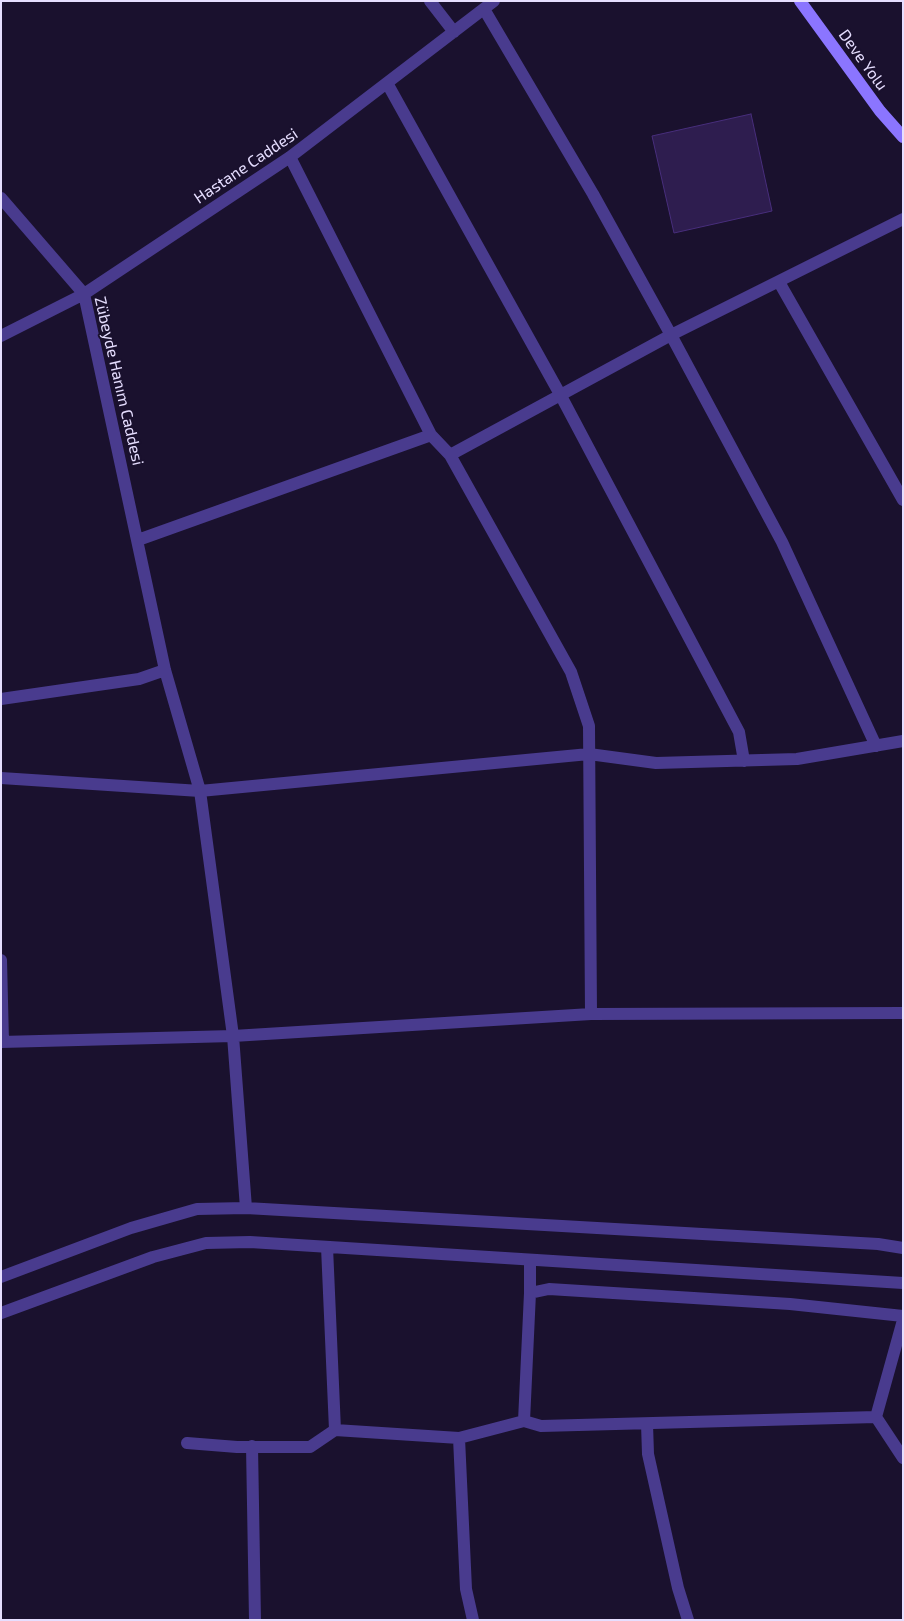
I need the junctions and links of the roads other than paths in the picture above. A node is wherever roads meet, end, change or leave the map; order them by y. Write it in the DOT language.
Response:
graph roads {
  1 [pos="430,1"];
  2 [pos="800,1"];
  3 [pos="489,5"];
  4 [pos="454,32"];
  5 [pos="387,84"];
  6 [pos="903,137"];
  7 [pos="290,157"];
  8 [pos="1,198"];
  9 [pos="903,219"];
  10 [pos="779,282"];
  11 [pos="84,294"];
  12 [pos="671,335"];
  13 [pos="1,336"];
  14 [pos="561,396"];
  15 [pos="431,435"];
  16 [pos="450,455"];
  17 [pos="903,500"];
  18 [pos="138,540"];
  19 [pos="165,670"];
  20 [pos="1,699"];
  21 [pos="903,741"];
  22 [pos="876,746"];
  23 [pos="589,754"];
  24 [pos="744,761"];
  25 [pos="1,778"];
  26 [pos="200,791"];
  27 [pos="1,960"];
  28 [pos="903,1013"];
  29 [pos="591,1014"];
  30 [pos="233,1036"];
  31 [pos="2,1042"];
  32 [pos="246,1208"];
  33 [pos="327,1247"];
  34 [pos="903,1248"];
  35 [pos="530,1260"];
  36 [pos="1,1278"];
  37 [pos="903,1282"];
  38 [pos="530,1293"];
  39 [pos="1,1314"];
  40 [pos="903,1318"];
  41 [pos="876,1417"];
  42 [pos="524,1421"];
  43 [pos="648,1424"];
  44 [pos="335,1430"];
  45 [pos="458,1438"];
  46 [pos="187,1443"];
  47 [pos="252,1446"];
  48 [pos="903,1458"];
  49 [pos="255,1620"];
  50 [pos="473,1620"];
  51 [pos="688,1620"];
  1 -- 4 [label="street"];
  2 -- 6 [label="street, Deve Yolu"];
  3 -- 4 [label="street, Hastane Caddesi"];
  3 -- 12 [label="street"];
  4 -- 5 [label="street, Hastane Caddesi"];
  5 -- 7 [label="street, Hastane Caddesi"];
  5 -- 14 [label="street"];
  7 -- 11 [label="street, Hastane Caddesi"];
  7 -- 15 [label="street"];
  8 -- 11 [label="street, Zübeyde Hanım Caddesi"];
  9 -- 10 [label="street"];
  10 -- 12 [label="street"];
  10 -- 17 [label="street"];
  11 -- 13 [label="street, Hastane Caddesi"];
  11 -- 18 [label="street, Zübeyde Hanım Caddesi"];
  12 -- 14 [label="street"];
  12 -- 22 [label="street"];
  14 -- 16 [label="street"];
  14 -- 24 [label="street"];
  15 -- 16 [label="street"];
  15 -- 18 [label="street"];
  16 -- 23 [label="street"];
  18 -- 19 [label="street, Zübeyde Hanım Caddesi"];
  19 -- 20 [label="street"];
  19 -- 26 [label="street, Zübeyde Hanım Caddesi"];
  21 -- 22 [label="street"];
  22 -- 24 [label="street"];
  23 -- 24 [label="street"];
  23 -- 26 [label="street"];
  23 -- 29 [label="street"];
  25 -- 26 [label="street"];
  26 -- 30 [label="street, Zübeyde Hanım Caddesi"];
  27 -- 31 [label="street"];
  28 -- 29 [label="street"];
  29 -- 30 [label="street"];
  30 -- 31 [label="street"];
  30 -- 32 [label="street, Zübeyde Hanım Caddesi"];
  32 -- 34 [label="street"];
  32 -- 36 [label="street"];
  33 -- 35 [label="street"];
  33 -- 39 [label="street"];
  33 -- 44 [label="street"];
  35 -- 37 [label="street"];
  35 -- 38 [label="street"];
  38 -- 40 [label="street"];
  38 -- 42 [label="street"];
  40 -- 41 [label="street"];
  41 -- 43 [label="street"];
  41 -- 48 [label="street"];
  42 -- 43 [label="street"];
  42 -- 45 [label="street"];
  43 -- 51 [label="street"];
  44 -- 45 [label="street"];
  44 -- 47 [label="street"];
  45 -- 50 [label="street"];
  46 -- 47 [label="street"];
  47 -- 49 [label="street"];
}
